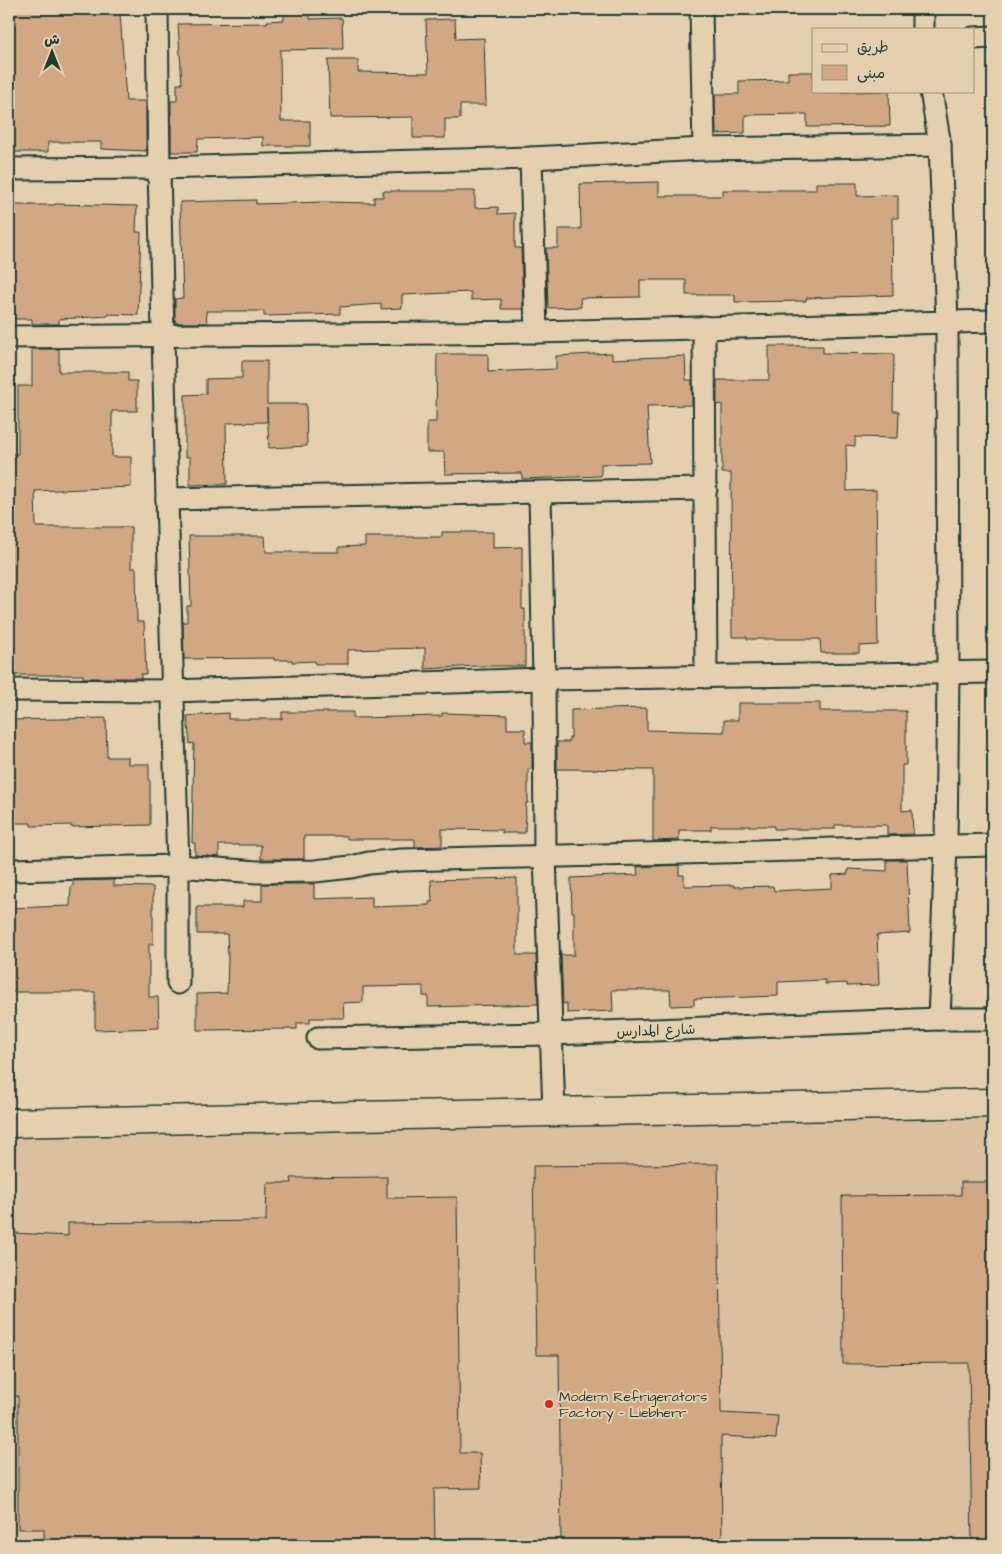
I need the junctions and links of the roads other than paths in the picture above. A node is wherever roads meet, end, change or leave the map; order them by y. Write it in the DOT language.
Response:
graph roads {
  1 [pos="157,9"];
  2 [pos="701,9"];
  3 [pos="923,9"];
  4 [pos="923,28"];
  5 [pos="993,37"];
  6 [pos="974,38"];
  7 [pos="931,92"];
  8 [pos="940,145"];
  9 [pos="704,150"];
  10 [pos="531,158"];
  11 [pos="158,168"];
  12 [pos="9,169"];
  13 [pos="947,321"];
  14 [pos="993,321"];
  15 [pos="704,328"];
  16 [pos="536,332"];
  17 [pos="163,335"];
  18 [pos="9,337"];
  19 [pos="706,489"];
  20 [pos="540,493"];
  21 [pos="167,498"];
  22 [pos="993,672"];
  23 [pos="948,673"];
  24 [pos="706,677"];
  25 [pos="544,679"];
  26 [pos="9,690"];
  27 [pos="172,691"];
  28 [pos="993,845"];
  29 [pos="946,846"];
  30 [pos="545,856"];
  31 [pos="178,866"];
  32 [pos="9,870"];
  33 [pos="178,983"];
  34 [pos="939,1019"];
  35 [pos="993,1019"];
  36 [pos="552,1034"];
  37 [pos="318,1038"];
  38 [pos="993,1103"];
  39 [pos="554,1112"];
  40 [pos="9,1123"];
  1 -- 11 [label="street"];
  2 -- 9 [label="street"];
  3 -- 4 [label="street"];
  5 -- 6 [label="street"];
  7 -- 8 [label="street"];
  8 -- 9 [label="street"];
  8 -- 13 [label="street"];
  9 -- 10 [label="street"];
  10 -- 11 [label="street"];
  10 -- 16 [label="street"];
  11 -- 12 [label="street"];
  11 -- 17 [label="street"];
  13 -- 14 [label="street"];
  13 -- 15 [label="street"];
  13 -- 23 [label="street"];
  15 -- 16 [label="street"];
  15 -- 19 [label="street"];
  16 -- 17 [label="street"];
  17 -- 18 [label="street"];
  17 -- 21 [label="street"];
  19 -- 20 [label="street"];
  19 -- 24 [label="street"];
  20 -- 21 [label="street"];
  20 -- 25 [label="street"];
  21 -- 27 [label="street"];
  22 -- 23 [label="street"];
  23 -- 24 [label="street"];
  23 -- 29 [label="street"];
  24 -- 25 [label="street"];
  25 -- 27 [label="street"];
  25 -- 30 [label="street"];
  26 -- 27 [label="street"];
  27 -- 31 [label="street"];
  28 -- 29 [label="street"];
  29 -- 30 [label="street"];
  29 -- 34 [label="street"];
  30 -- 31 [label="street"];
  30 -- 36 [label="street"];
  31 -- 32 [label="street"];
  31 -- 33 [label="street"];
  34 -- 35 [label="street, شارع المدارس"];
  34 -- 36 [label="street, شارع المدارس"];
  36 -- 37 [label="street, شارع المدارس"];
  36 -- 39 [label="street"];
  38 -- 39 [label="street"];
  39 -- 40 [label="street"];
}
